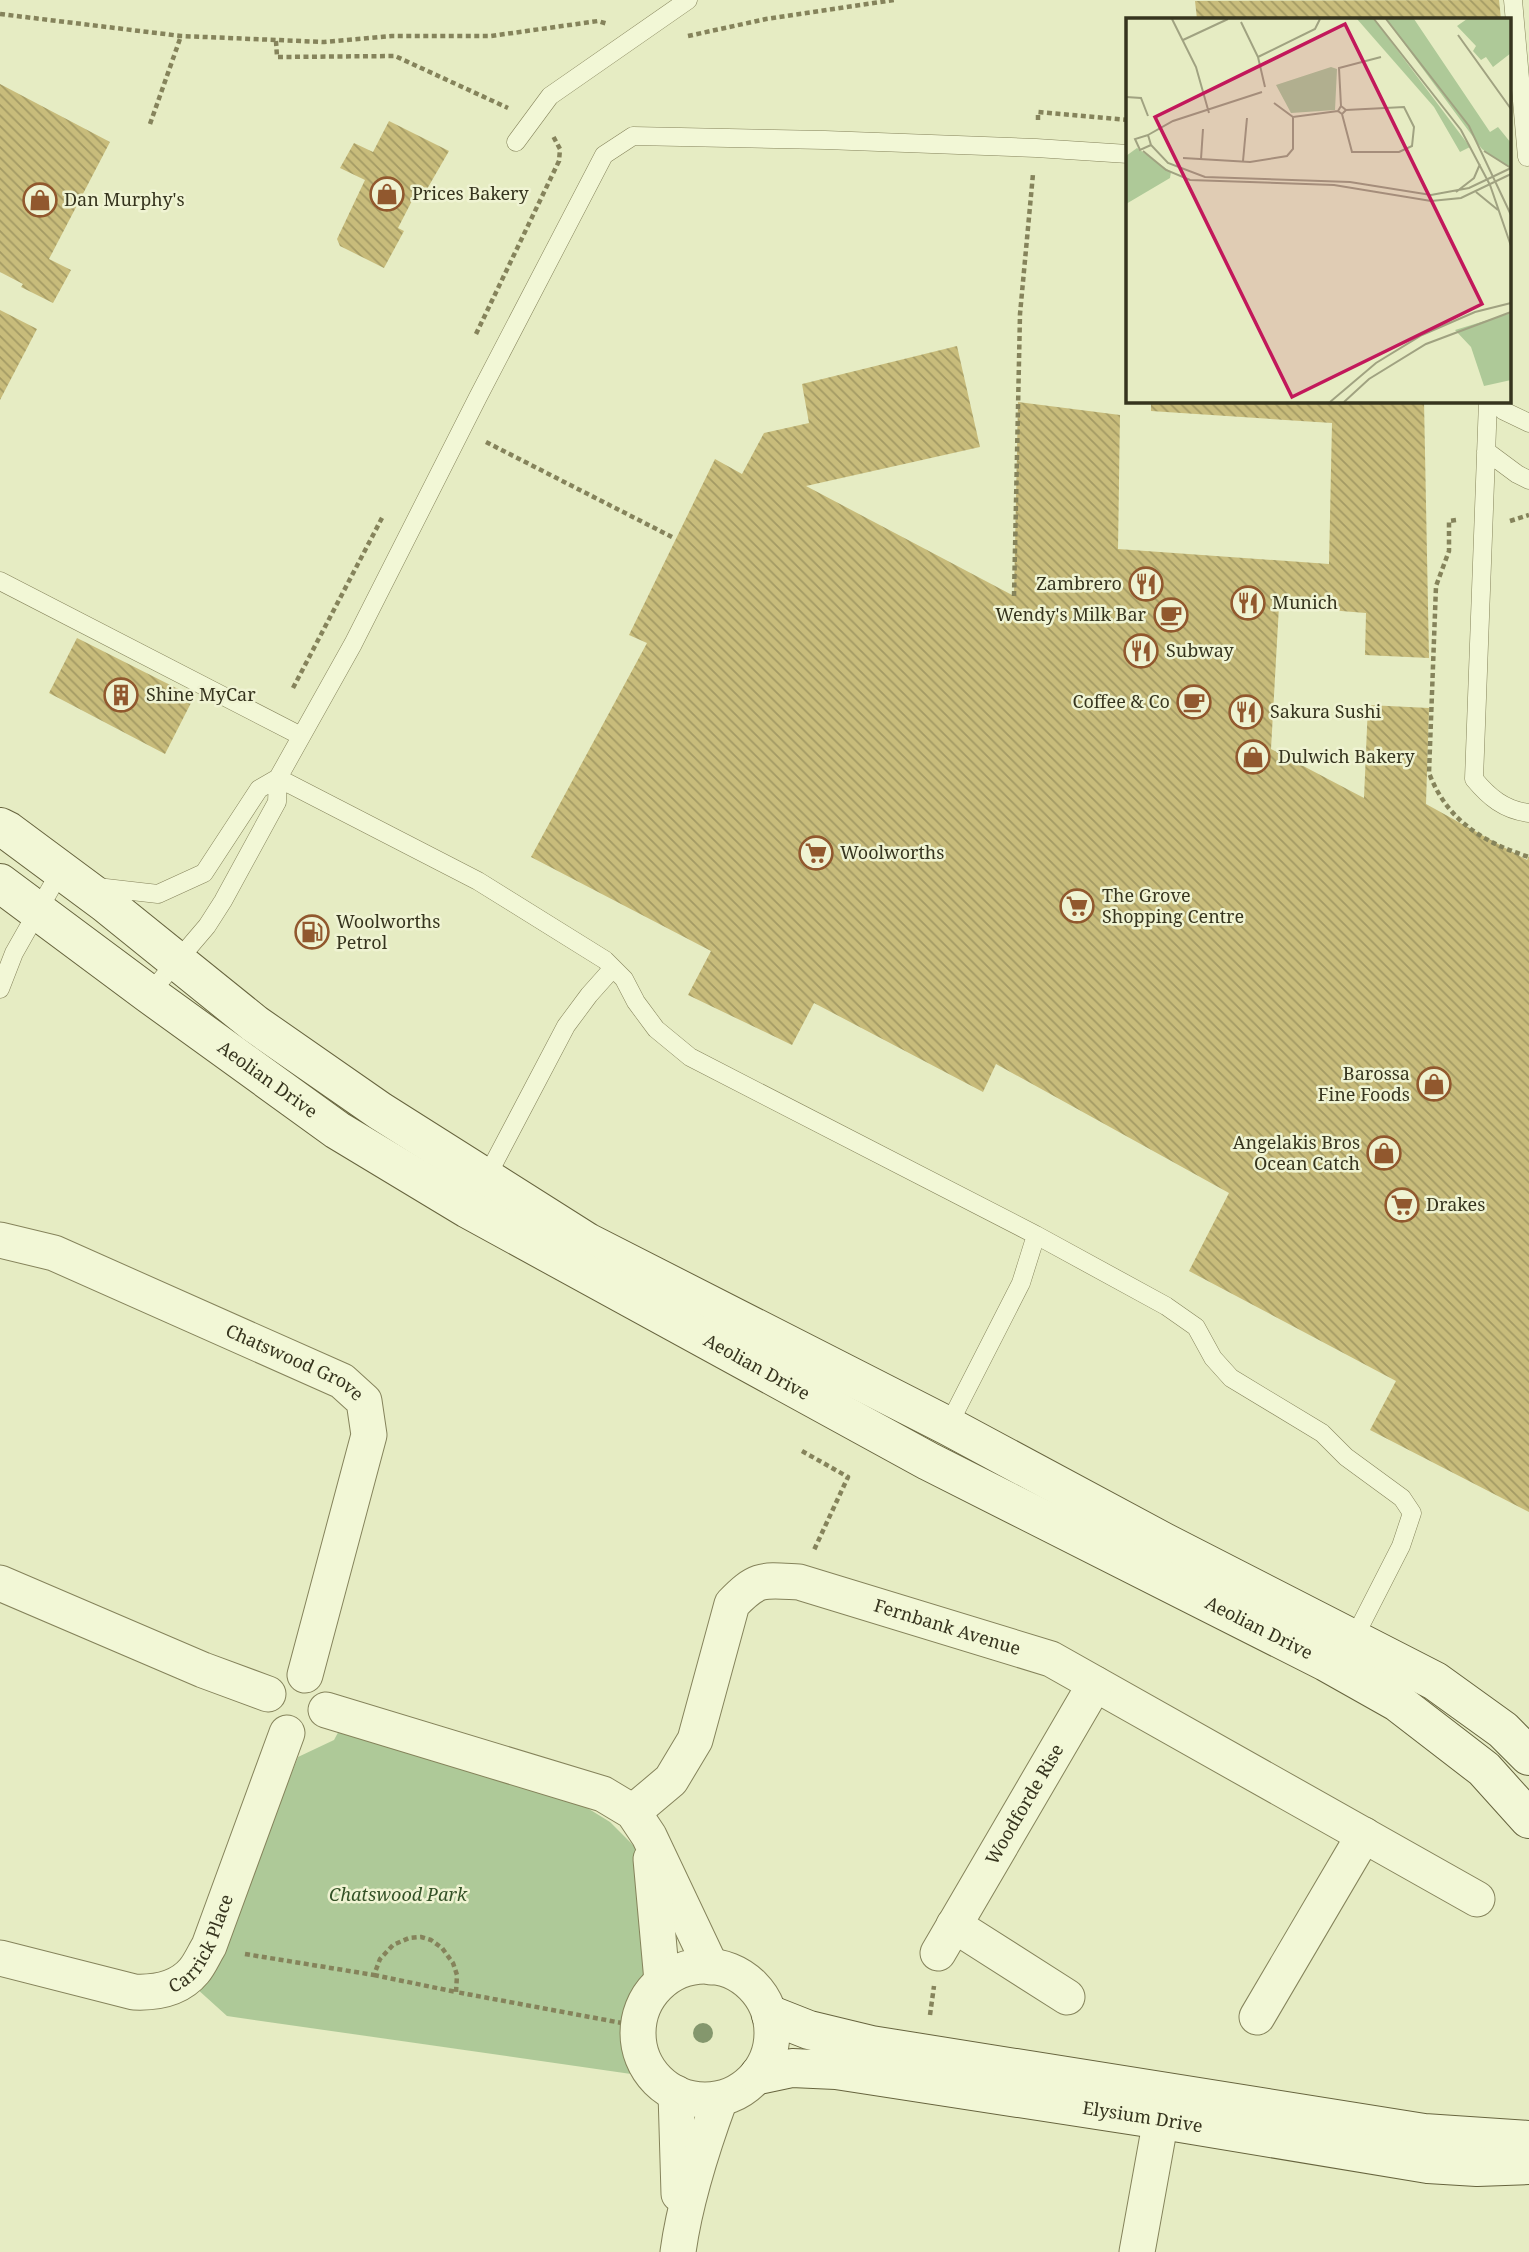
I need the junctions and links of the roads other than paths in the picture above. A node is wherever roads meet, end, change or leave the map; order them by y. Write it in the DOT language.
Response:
graph roads {
  1 [pos="688,0"];
  2 [pos="1513,2"];
  3 [pos="1529,30"];
  4 [pos="516,142"];
  5 [pos="1126,154"];
  6 [pos="1522,157"];
  7 [pos="1488,402"];
  8 [pos="1498,402"];
  9 [pos="1529,424"];
  10 [pos="1486,451"];
  11 [pos="1529,480"];
  12 [pos="0,581"];
  13 [pos="301,736"];
  14 [pos="278,778"];
  15 [pos="1529,813"];
  16 [pos="0,827"];
  17 [pos="70,877"];
  18 [pos="0,883"];
  19 [pos="37,910"];
  20 [pos="177,962"];
  21 [pos="613,968"];
  22 [pos="0,989"];
  23 [pos="149,994"];
  24 [pos="477,1194"];
  25 [pos="1036,1235"];
  26 [pos="0,1240"];
  27 [pos="948,1426"];
  28 [pos="0,1583"];
  29 [pos="1353,1640"];
  30 [pos="305,1675"];
  31 [pos="1095,1684"];
  32 [pos="268,1694"];
  33 [pos="326,1710"];
  34 [pos="287,1732"];
  35 [pos="1529,1756"];
  36 [pos="1529,1819"];
  37 [pos="641,1824"];
  38 [pos="1364,1835"];
  39 [pos="1477,1899"];
  40 [pos="0,1958"];
  41 [pos="711,1967"];
  42 [pos="662,1981"];
  43 [pos="1067,1997"];
  44 [pos="771,2015"];
  45 [pos="1257,2017"];
  46 [pos="759,2075"];
  47 [pos="676,2094"];
  48 [pos="720,2099"];
  49 [pos="1164,2106"];
  50 [pos="1529,2140"];
  51 [pos="1529,2165"];
  52 [pos="680,2239"];
  53 [pos="1137,2252"];
  1 -- 4 [label="lane"];
  2 -- 3 [label="lane"];
  2 -- 6 [label="lane"];
  5 -- 13 [label="lane"];
  7 -- 10 [label="lane"];
  8 -- 9 [label="lane"];
  10 -- 11 [label="lane"];
  10 -- 15 [label="lane"];
  12 -- 13 [label="lane"];
  13 -- 14 [label="lane"];
  14 -- 17 [label="lane"];
  14 -- 20 [label="lane"];
  14 -- 21 [label="lane"];
  16 -- 17 [label="street, Aeolian Drive"];
  17 -- 19 [label="lane"];
  17 -- 20 [label="street, Aeolian Drive"];
  18 -- 19 [label="street, Aeolian Drive"];
  19 -- 22 [label="lane"];
  19 -- 23 [label="street, Aeolian Drive"];
  20 -- 23 [label="lane"];
  20 -- 24 [label="street, Aeolian Drive"];
  21 -- 24 [label="lane"];
  21 -- 25 [label="lane"];
  23 -- 24 [label="street, Aeolian Drive"];
  24 -- 27 [label="street, Aeolian Drive"];
  24 -- 36 [label="street, Aeolian Drive"];
  25 -- 27 [label="lane"];
  25 -- 29 [label="lane"];
  26 -- 30 [label="street, Chatswood Grove"];
  27 -- 29 [label="street, Aeolian Drive"];
  28 -- 32 [label="street"];
  29 -- 35 [label="street, Aeolian Drive"];
  30 -- 32 [label="street"];
  30 -- 33 [label="street"];
  31 -- 37 [label="street, Fernbank Avenue"];
  31 -- 38 [label="street, Fernbank Avenue"];
  31 -- 43 [label="street, Woodforde Rise"];
  32 -- 34 [label="street"];
  33 -- 34 [label="street"];
  33 -- 37 [label="street"];
  34 -- 40 [label="street, Carrick Place"];
  37 -- 41 [label="street"];
  37 -- 42 [label="street"];
  38 -- 39 [label="street, Fernbank Avenue"];
  38 -- 45 [label="street"];
  41 -- 42 [label="street"];
  41 -- 44 [label="street"];
  42 -- 47 [label="street"];
  44 -- 46 [label="street"];
  44 -- 49 [label="street, Elysium Drive"];
  46 -- 48 [label="street"];
  46 -- 49 [label="street, Elysium Drive"];
  47 -- 48 [label="street"];
  47 -- 52 [label="street"];
  48 -- 52 [label="street"];
  49 -- 50 [label="street, Elysium Drive"];
  49 -- 51 [label="street, Elysium Drive"];
  49 -- 53 [label="street"];
}
